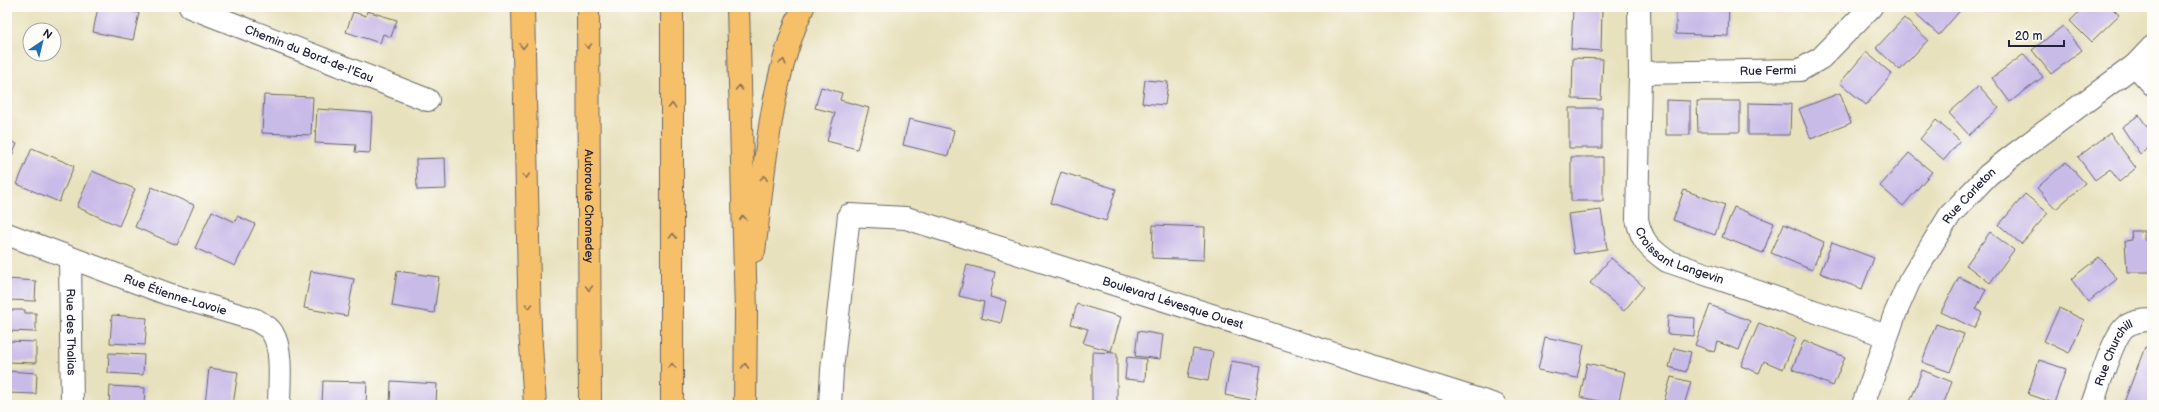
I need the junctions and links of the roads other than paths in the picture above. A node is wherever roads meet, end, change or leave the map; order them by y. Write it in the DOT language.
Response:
graph roads {
  1 [pos="190,7"];
  2 [pos="523,7"];
  3 [pos="588,7"];
  4 [pos="672,7"];
  5 [pos="738,7"];
  6 [pos="803,7"];
  7 [pos="1638,7"];
  8 [pos="1871,7"];
  9 [pos="2152,47"];
  10 [pos="2135,64"];
  11 [pos="1640,73"];
  12 [pos="2152,84"];
  13 [pos="428,100"];
  14 [pos="7,234"];
  15 [pos="70,259"];
  16 [pos="746,313"];
  17 [pos="2152,320"];
  18 [pos="530,329"];
  19 [pos="1887,336"];
  20 [pos="72,405"];
  21 [pos="279,405"];
  22 [pos="528,405"];
  23 [pos="535,405"];
  24 [pos="590,405"];
  25 [pos="672,405"];
  26 [pos="745,405"];
  27 [pos="830,405"];
  28 [pos="1495,405"];
  29 [pos="1863,405"];
  30 [pos="2092,405"];
  1 -- 13 [label="street, Chemin du Bord-de-l'Eau"];
  2 -- 18 [label="highway, one-way"];
  3 -- 24 [label="highway, Autoroute Chomedey, one-way"];
  25 -- 4 [label="highway, one-way"];
  16 -- 5 [label="highway, one-way"];
  16 -- 6 [label="highway, one-way"];
  7 -- 11 [label="street, Croissant Langevin"];
  8 -- 11 [label="street, Rue Fermi"];
  9 -- 10 [label="street, Rue Carleton"];
  10 -- 12 [label="street"];
  10 -- 19 [label="street, Rue Carleton"];
  11 -- 19 [label="street, Croissant Langevin"];
  14 -- 15 [label="street, Rue Étienne-Lavoie"];
  15 -- 20 [label="street, Rue des Thalias"];
  15 -- 21 [label="street, Rue Étienne-Lavoie"];
  26 -- 16 [label="highway, one-way"];
  17 -- 30 [label="street, Rue Churchill"];
  18 -- 22 [label="street"];
  18 -- 23 [label="highway"];
  19 -- 29 [label="street, Rue Carleton"];
  27 -- 28 [label="street, Boulevard Lévesque Ouest"];
}
